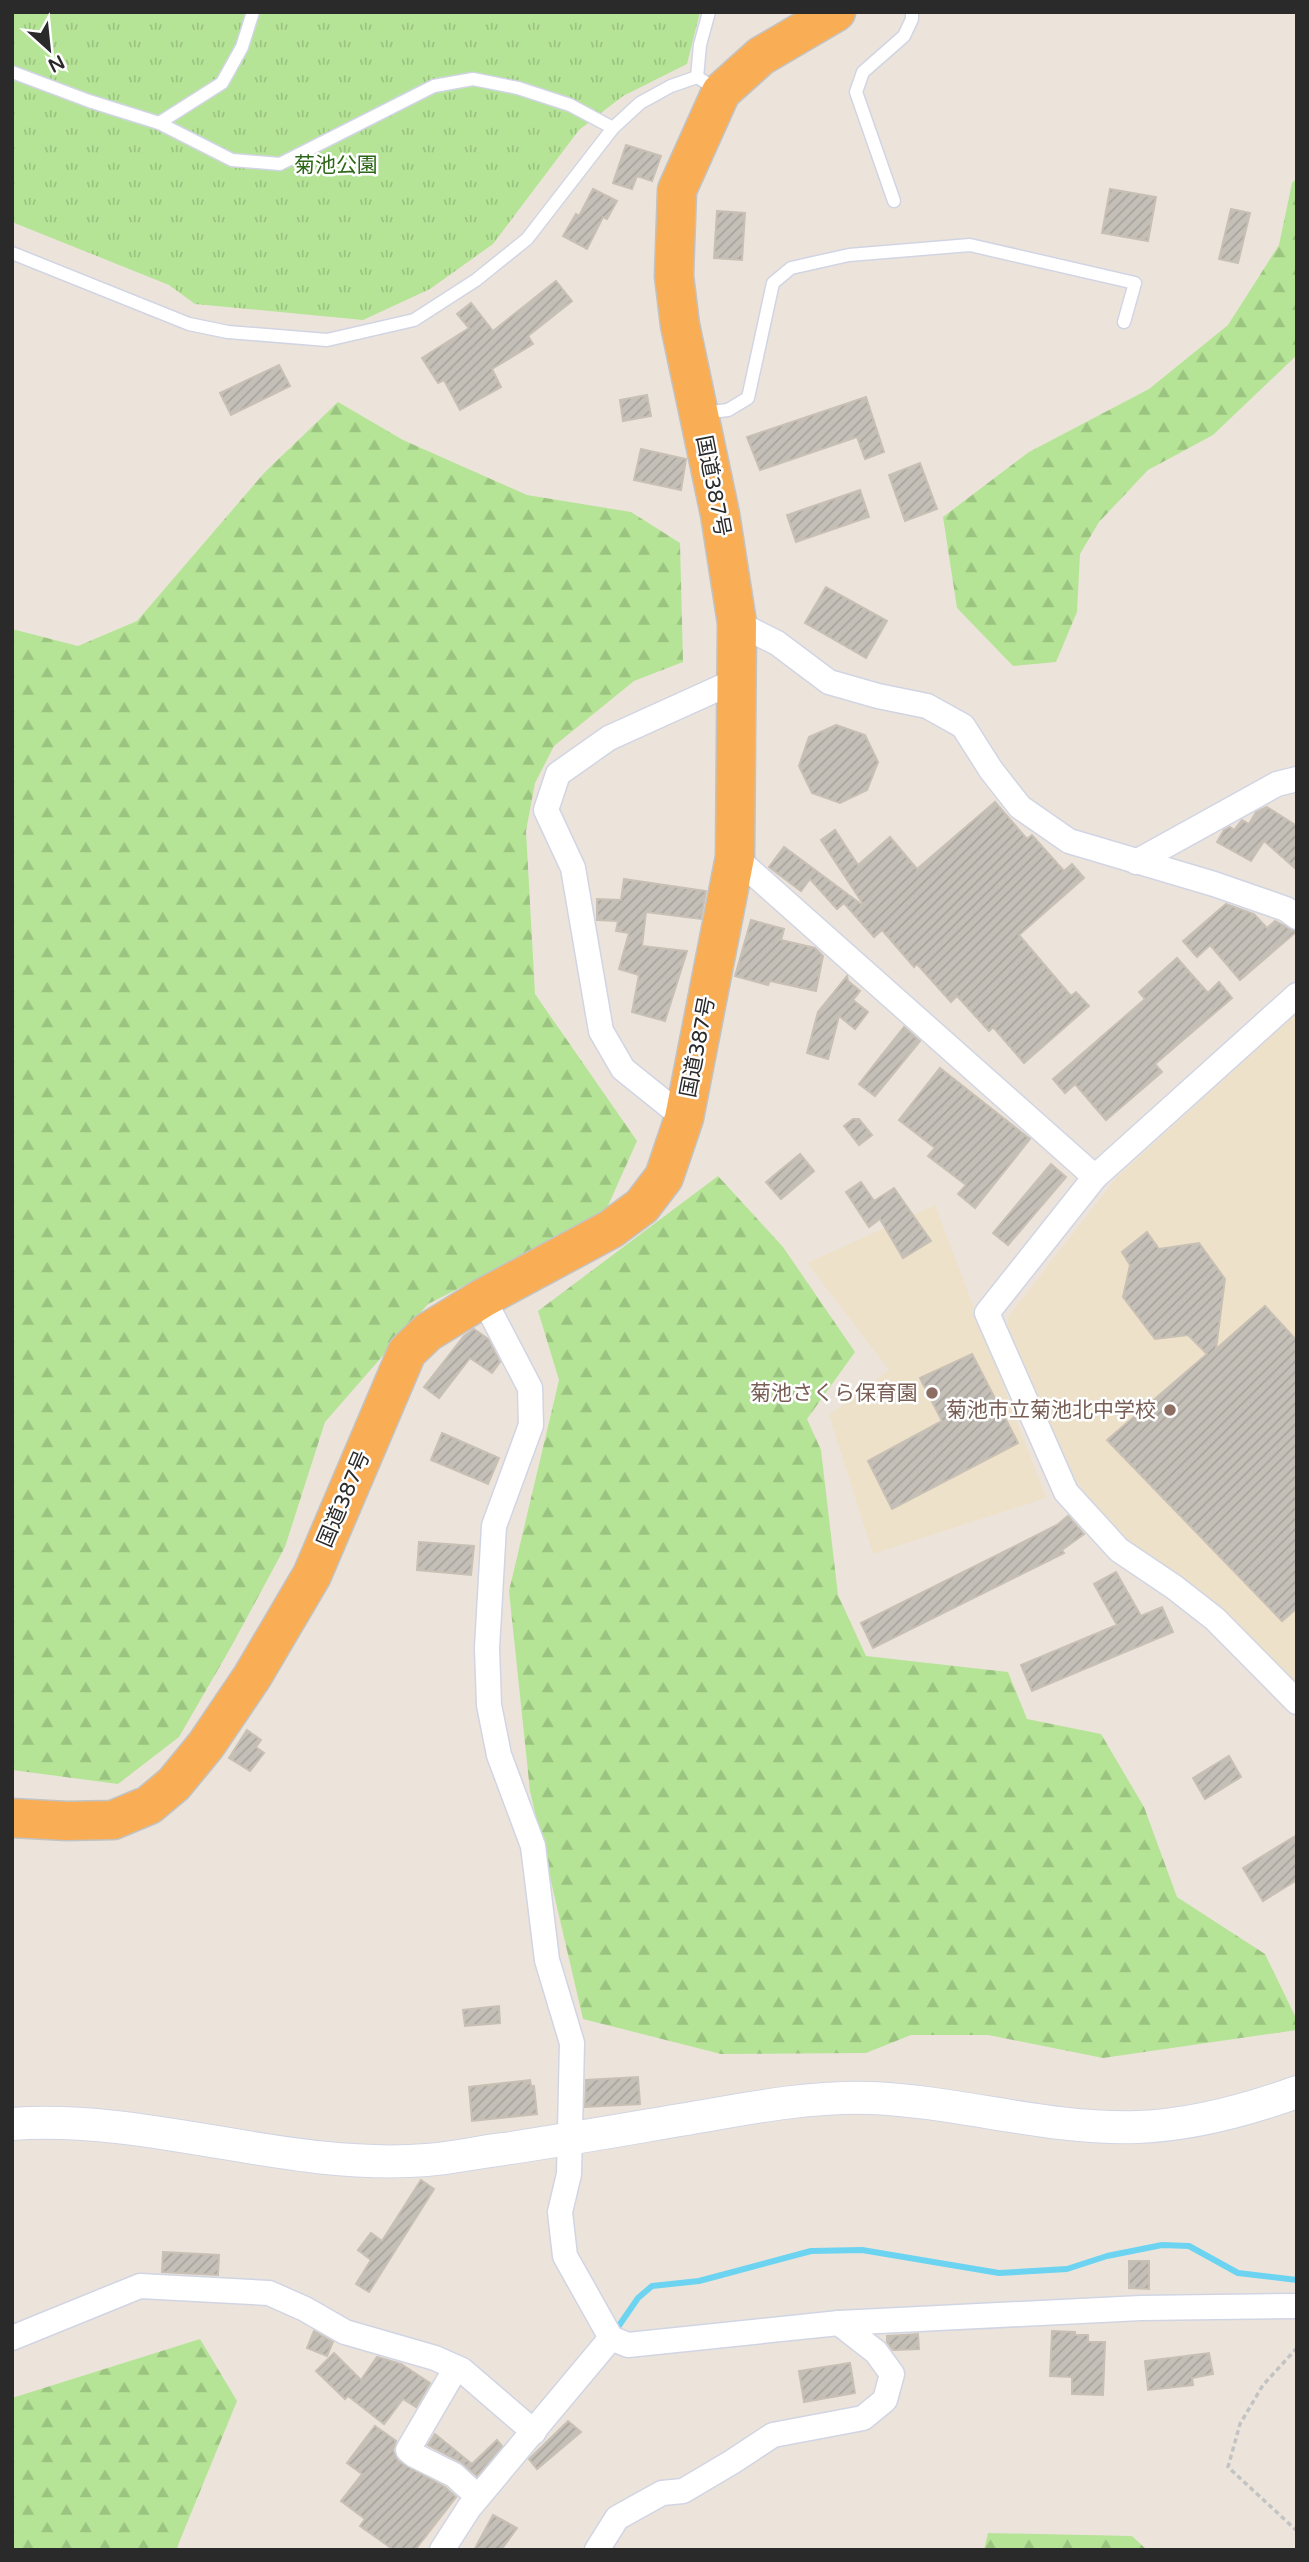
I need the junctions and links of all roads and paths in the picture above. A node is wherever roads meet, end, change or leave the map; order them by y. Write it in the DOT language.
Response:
graph roads {
  1 [pos="253,12"];
  2 [pos="709,12"];
  3 [pos="836,12"];
  4 [pos="912,12"];
  5 [pos="12,72"];
  6 [pos="709,85"];
  7 [pos="159,123"];
  8 [pos="613,128"];
  9 [pos="894,201"];
  10 [pos="12,253"];
  11 [pos="1124,322"];
  12 [pos="699,414"];
  13 [pos="737,623"];
  14 [pos="737,680"];
  15 [pos="1297,779"];
  16 [pos="735,857"];
  17 [pos="1136,862"];
  18 [pos="1297,916"];
  19 [pos="1297,995"];
  20 [pos="684,1118"];
  21 [pos="1095,1177"];
  22 [pos="483,1298"];
  23 [pos="1297,1702"];
  24 [pos="12,1818"];
  25 [pos="1297,2092"];
  26 [pos="12,2124"];
  27 [pos="570,2139"];
  28 [pos="1297,2306"];
  29 [pos="839,2323"];
  30 [pos="611,2337"];
  31 [pos="12,2338"];
  32 [pos="1297,2348"];
  33 [pos="456,2368"];
  34 [pos="534,2432"];
  35 [pos="478,2497"];
  36 [pos="1297,2531"];
  37 [pos="442,2550"];
  38 [pos="597,2550"];
  1 -- 7 [label="lane"];
  2 -- 6 [label="lane"];
  3 -- 6 [label="highway, 国道387号"];
  4 -- 9 [label="lane"];
  5 -- 7 [label="lane"];
  6 -- 8 [label="lane"];
  6 -- 12 [label="highway, 国道387号"];
  7 -- 8 [label="lane"];
  8 -- 10 [label="lane"];
  11 -- 12 [label="lane"];
  12 -- 13 [label="highway, 国道387号"];
  13 -- 14 [label="highway, 国道387号"];
  13 -- 17 [label="street"];
  14 -- 16 [label="highway, 国道387号"];
  14 -- 20 [label="street"];
  15 -- 17 [label="street"];
  16 -- 20 [label="highway, 国道387号"];
  16 -- 21 [label="street"];
  17 -- 18 [label="street"];
  19 -- 21 [label="street"];
  20 -- 22 [label="highway, 国道387号"];
  21 -- 23 [label="street"];
  22 -- 24 [label="highway, 国道387号"];
  22 -- 27 [label="street"];
  25 -- 27 [label="street"];
  26 -- 27 [label="street"];
  27 -- 30 [label="street"];
  28 -- 29 [label="street"];
  29 -- 30 [label="street"];
  29 -- 38 [label="street"];
  30 -- 34 [label="street"];
  31 -- 33 [label="street"];
  32 -- 36 [label="path"];
  33 -- 34 [label="street"];
  33 -- 35 [label="street"];
  34 -- 35 [label="street"];
  35 -- 37 [label="street"];
}
